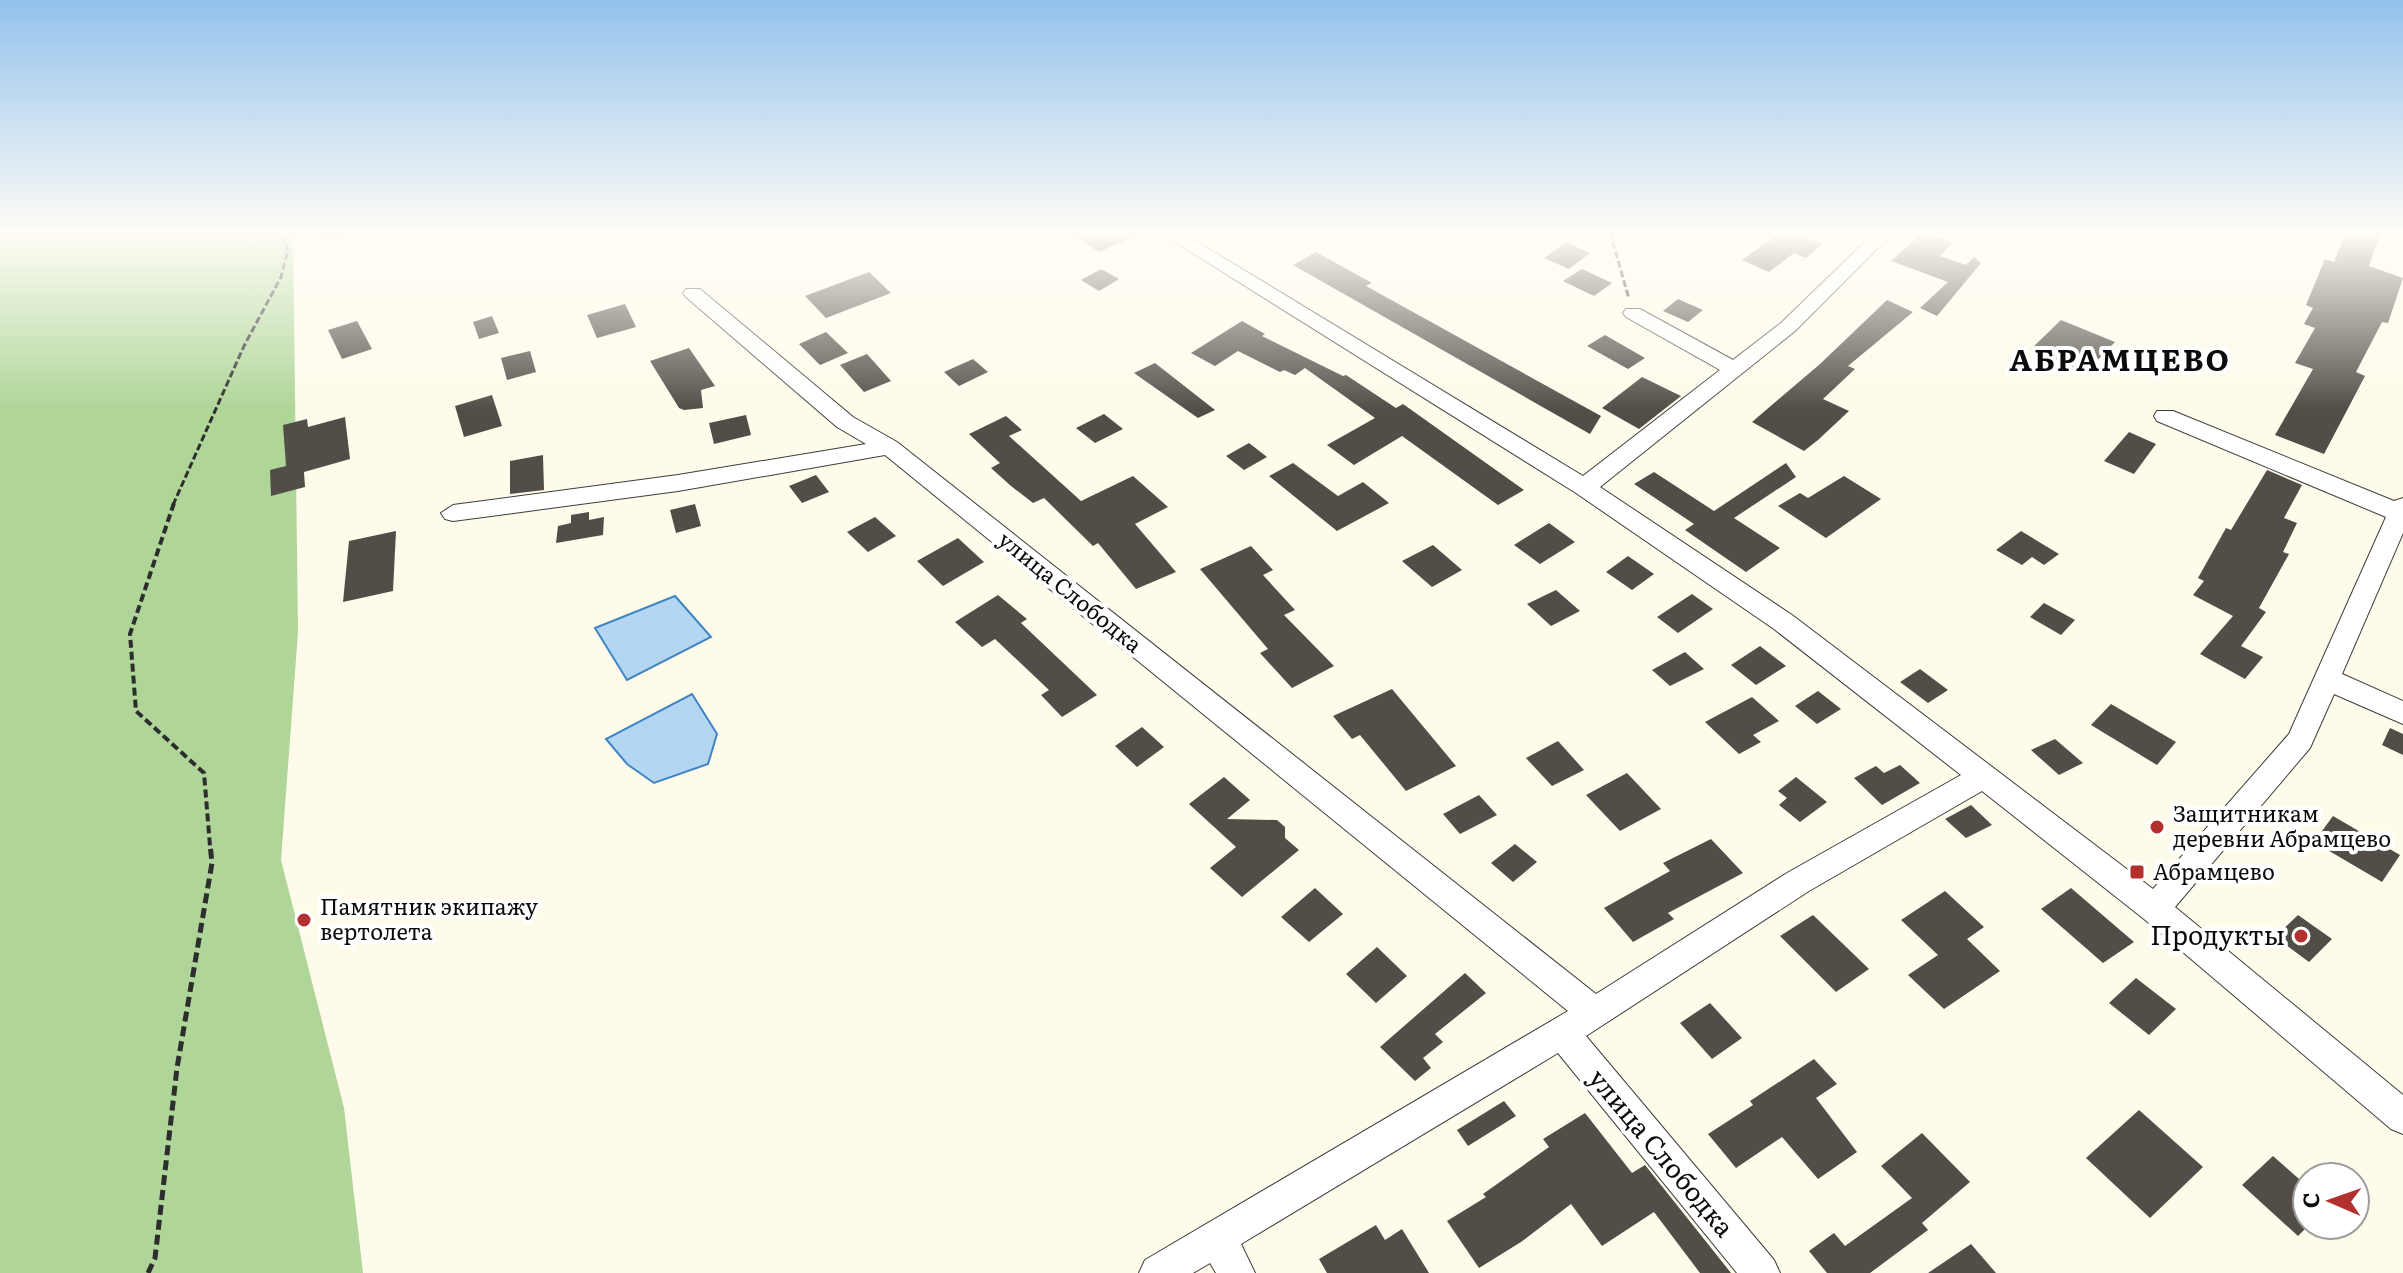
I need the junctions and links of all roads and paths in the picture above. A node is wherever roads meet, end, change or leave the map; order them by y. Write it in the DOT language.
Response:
graph roads {
  1 [pos="273,291"];
  2 [pos="1265,291"];
  3 [pos="1627,291"];
  4 [pos="1824,291"];
  5 [pos="693,293"];
  6 [pos="1633,313"];
  7 [pos="1736,370"];
  8 [pos="2165,416"];
  9 [pos="889,447"];
  10 [pos="1584,487"];
  11 [pos="2402,510"];
  12 [pos="453,513"];
  13 [pos="2327,679"];
  14 [pos="2403,713"];
  15 [pos="1984,776"];
  16 [pos="2155,909"];
  17 [pos="1595,1013"];
  18 [pos="1562,1033"];
  19 [pos="2403,1117"];
  20 [pos="1217,1238"];
  21 [pos="148,1273"];
  22 [pos="1158,1273"];
  23 [pos="1236,1273"];
  24 [pos="1761,1273"];
  1 -- 21 [label="path"];
  2 -- 10 [label="street"];
  3 -- 6 [label="path"];
  4 -- 7 [label="street"];
  5 -- 9 [label="street, улица Слободка"];
  6 -- 7 [label="street"];
  7 -- 10 [label="street"];
  8 -- 11 [label="street"];
  9 -- 12 [label="street"];
  9 -- 17 [label="street, улица Слободка"];
  10 -- 15 [label="street"];
  11 -- 13 [label="street"];
  13 -- 14 [label="street"];
  13 -- 16 [label="street"];
  15 -- 16 [label="street"];
  15 -- 17 [label="street"];
  16 -- 19 [label="street"];
  17 -- 18 [label="street"];
  18 -- 20 [label="street"];
  18 -- 24 [label="street, улица Слободка"];
  20 -- 22 [label="street"];
  20 -- 23 [label="street"];
}
